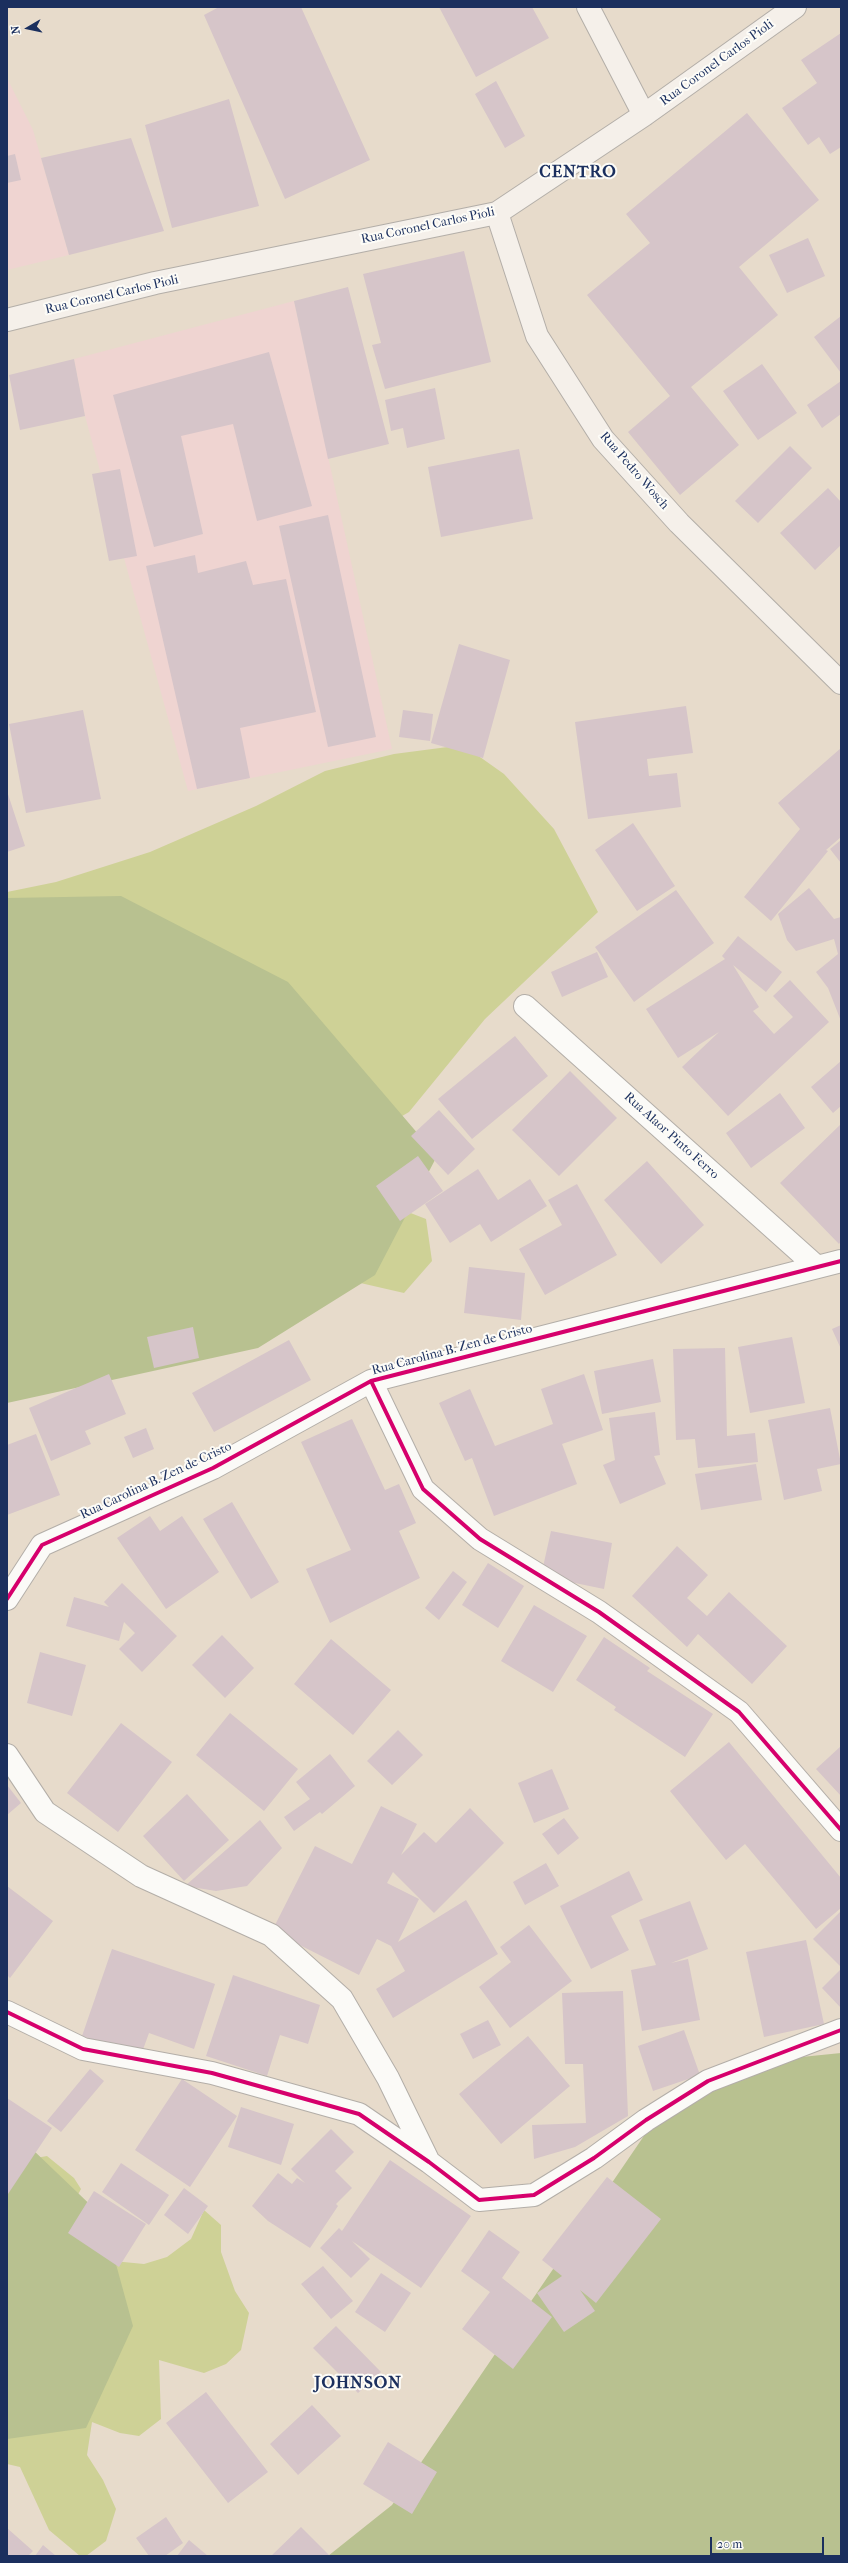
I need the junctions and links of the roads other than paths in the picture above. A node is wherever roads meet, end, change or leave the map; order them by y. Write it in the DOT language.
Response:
graph roads {
  1 [pos="588,7"];
  2 [pos="795,7"];
  3 [pos="644,115"];
  4 [pos="497,213"];
  5 [pos="7,320"];
  6 [pos="841,683"];
  7 [pos="525,1006"];
  8 [pos="841,1261"];
  9 [pos="817,1267"];
  10 [pos="371,1381"];
  11 [pos="7,1599"];
  12 [pos="7,1755"];
  13 [pos="841,1830"];
  14 [pos="7,2012"];
  15 [pos="841,2030"];
  16 [pos="429,2162"];
  1 -- 3 [label="main road"];
  2 -- 3 [label="main road, Rua Coronel Carlos Pioli"];
  3 -- 4 [label="main road, Rua Coronel Carlos Pioli"];
  4 -- 5 [label="main road, Rua Coronel Carlos Pioli"];
  4 -- 6 [label="main road, Rua Pedro Wosch"];
  7 -- 9 [label="street, Rua Alaor Pinto Ferro"];
  8 -- 9 [label="street, Rua Carolina B. Zen de Cristo"];
  9 -- 10 [label="street, Rua Carolina B. Zen de Cristo"];
  10 -- 11 [label="street, Rua Carolina B. Zen de Cristo"];
  10 -- 13 [label="street"];
  12 -- 16 [label="street"];
  14 -- 16 [label="street"];
  15 -- 16 [label="street"];
}
